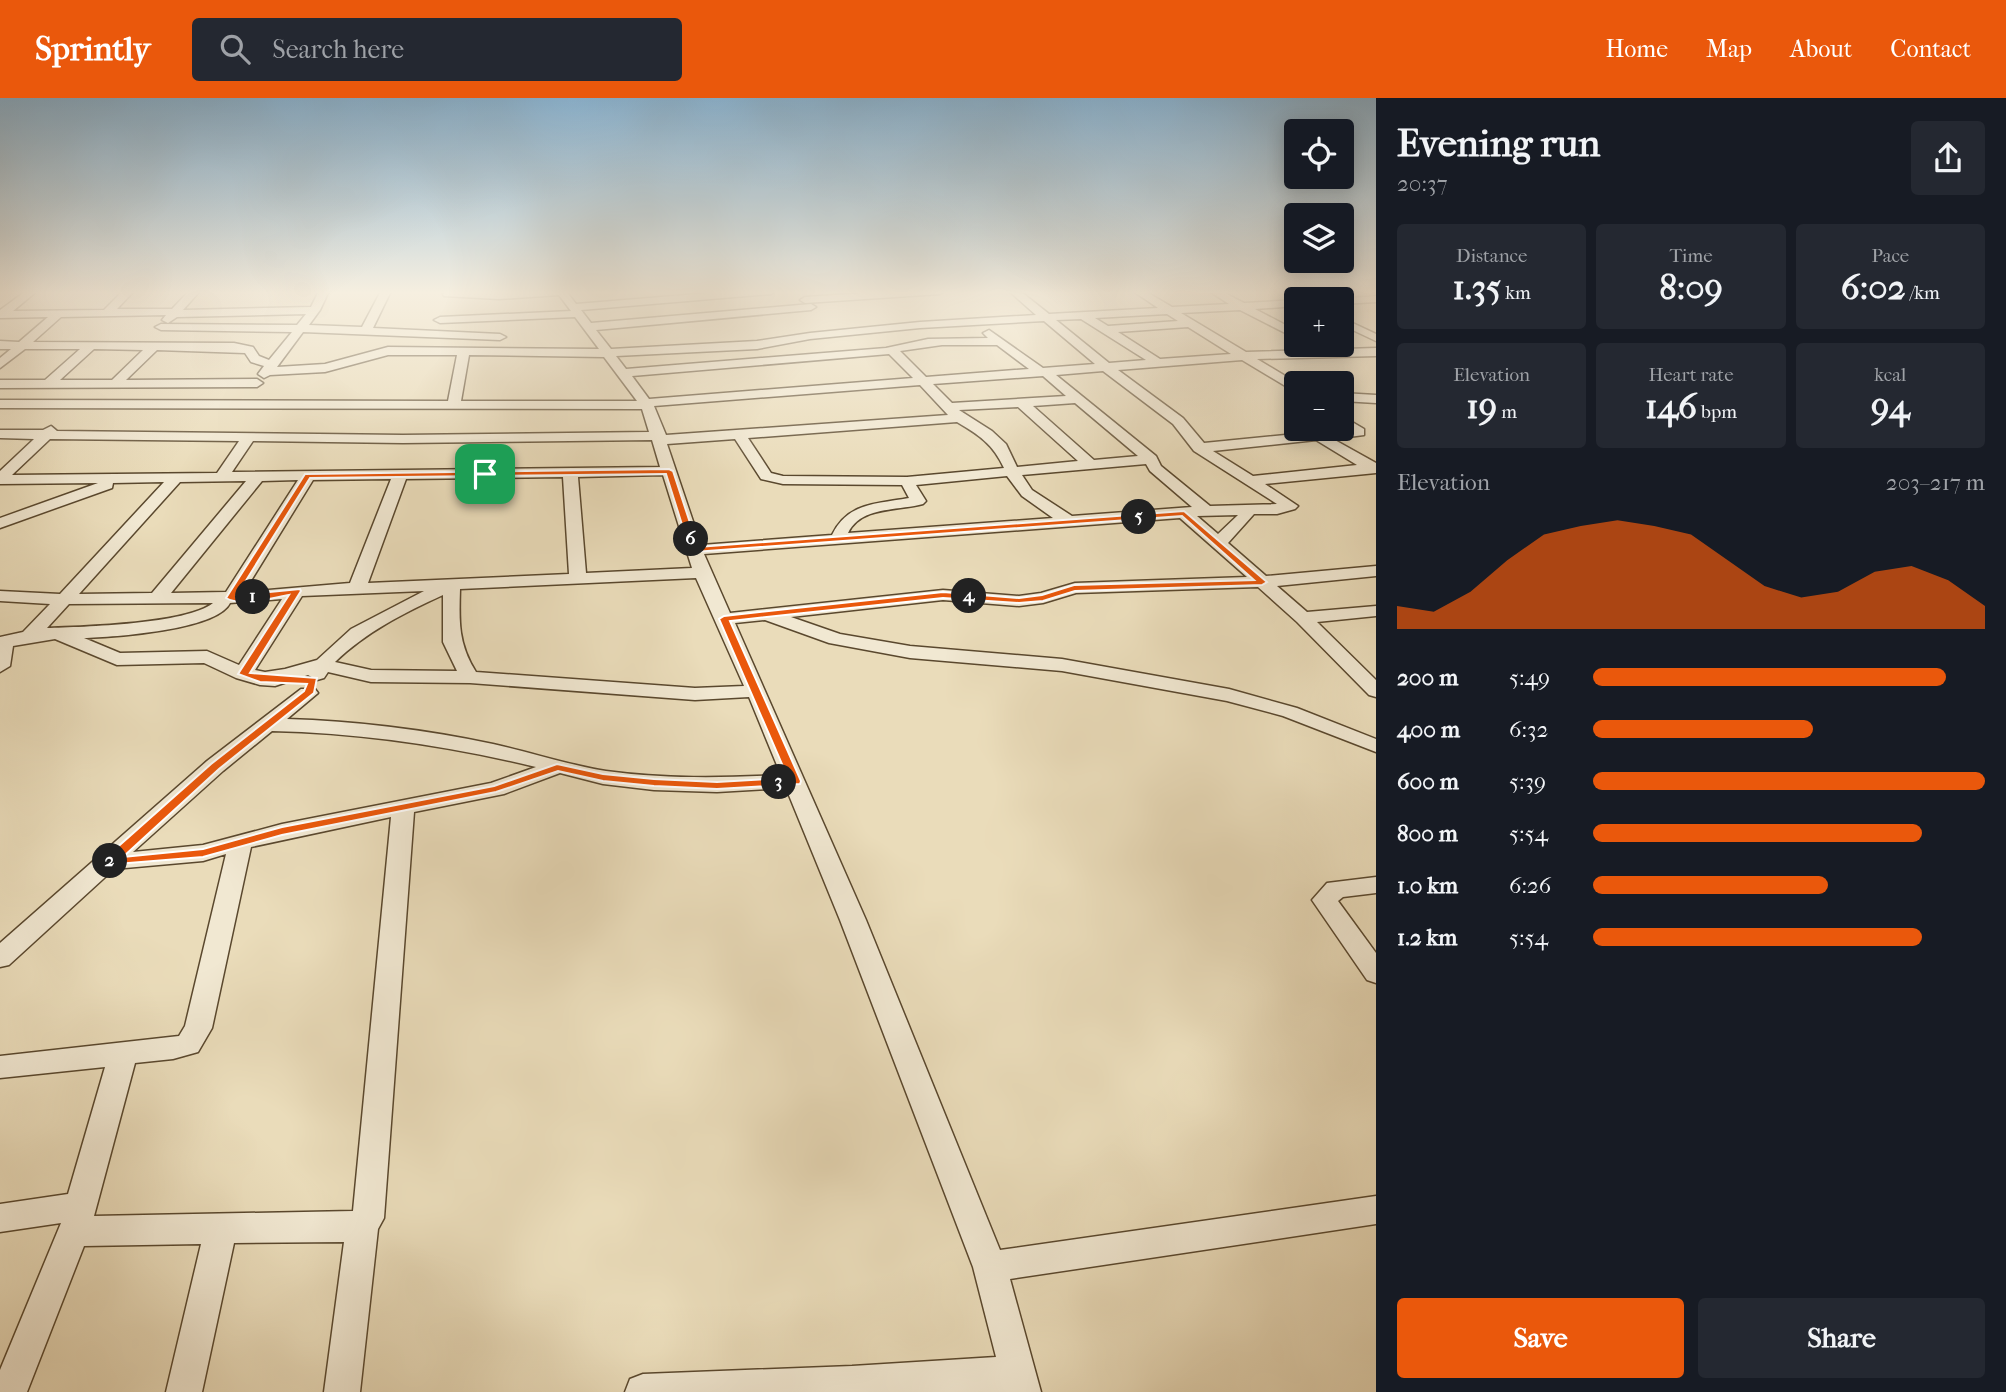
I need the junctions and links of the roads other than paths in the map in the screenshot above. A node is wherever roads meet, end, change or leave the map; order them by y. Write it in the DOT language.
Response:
graph roads {
  1 [pos="16,351"];
  2 [pos="81,351"];
  3 [pos="148,351"];
  4 [pos="249,351"];
  5 [pos="283,351"];
  6 [pos="380,351"];
  7 [pos="464,351"];
  8 [pos="493,351"];
  9 [pos="536,351"];
  10 [pos="606,351"];
  11 [pos="651,351"];
  12 [pos="876,351"];
  13 [pos="893,351"];
  14 [pos="1014,351"];
  15 [pos="1086,351"];
  16 [pos="1140,351"];
  17 [pos="1239,351"];
  18 [pos="540,352"];
  19 [pos="1376,352"];
  20 [pos="857,353"];
  21 [pos="1354,353"];
  22 [pos="608,354"];
  23 [pos="1247,356"];
  24 [pos="1284,356"];
  25 [pos="791,359"];
  26 [pos="866,363"];
  27 [pos="1158,363"];
  28 [pos="0,364"];
  29 [pos="1105,367"];
  30 [pos="270,368"];
  31 [pos="800,369"];
  32 [pos="1043,372"];
  33 [pos="625,373"];
  34 [pos="875,374"];
  35 [pos="810,379"];
  36 [pos="1284,380"];
  37 [pos="925,381"];
  38 [pos="257,383"];
  39 [pos="0,384"];
  40 [pos="48,384"];
  41 [pos="115,384"];
  42 [pos="885,384"];
  43 [pos="819,390"];
  44 [pos="1354,398"];
  45 [pos="1078,399"];
  46 [pos="1376,399"];
  47 [pos="1021,402"];
  48 [pos="7,404"];
  49 [pos="78,404"];
  50 [pos="646,404"];
  51 [pos="454,406"];
  52 [pos="954,412"];
  53 [pos="0,416"];
  54 [pos="234,420"];
  55 [pos="47,433"];
  56 [pos="0,434"];
  57 [pos="739,434"];
  58 [pos="250,436"];
  59 [pos="659,438"];
  60 [pos="1284,440"];
  61 [pos="1327,441"];
  62 [pos="1199,448"];
  63 [pos="1152,459"];
  64 [pos="395,460"];
  65 [pos="1090,464"];
  66 [pos="1374,468"];
  67 [pos="669,471"];
  68 [pos="1011,471"];
  69 [pos="570,474"];
  70 [pos="308,476"];
  71 [pos="221,477"];
  72 [pos="257,477"];
  73 [pos="125,478"];
  74 [pos="176,478"];
  75 [pos="0,479"];
  76 [pos="907,481"];
  77 [pos="1252,481"];
  78 [pos="1245,510"];
  79 [pos="1206,511"];
  80 [pos="1184,513"];
  81 [pos="0,523"];
  82 [pos="1071,523"];
  83 [pos="837,540"];
  84 [pos="1219,544"];
  85 [pos="694,550"];
  86 [pos="1376,571"];
  87 [pos="702,573"];
  88 [pos="578,579"];
  89 [pos="1262,582"];
  90 [pos="452,584"];
  91 [pos="357,588"];
  92 [pos="296,591"];
  93 [pos="0,596"];
  94 [pos="157,598"];
  95 [pos="227,598"];
  96 [pos="63,599"];
  97 [pos="1376,611"];
  98 [pos="766,614"];
  99 [pos="1303,618"];
  100 [pos="724,619"];
  101 [pos="59,634"];
  102 [pos="29,637"];
  103 [pos="1,644"];
  104 [pos="0,666"];
  105 [pos="1369,673"];
  106 [pos="252,676"];
  107 [pos="470,677"];
  108 [pos="315,679"];
  109 [pos="757,691"];
  110 [pos="1376,691"];
  111 [pos="267,726"];
  112 [pos="311,726"];
  113 [pos="1376,746"];
  114 [pos="557,767"];
  115 [pos="795,781"];
  116 [pos="403,809"];
  117 [pos="240,843"];
  118 [pos="109,862"];
  119 [pos="1376,885"];
  120 [pos="0,958"];
  121 [pos="1376,973"];
  122 [pos="123,1054"];
  123 [pos="0,1067"];
  124 [pos="1376,1210"];
  125 [pos="79,1214"];
  126 [pos="0,1218"];
  127 [pos="363,1223"];
  128 [pos="221,1229"];
  129 [pos="990,1268"];
  130 [pos="1021,1383"];
  131 [pos="9,1392"];
  132 [pos="184,1392"];
  133 [pos="342,1392"];
  134 [pos="643,1392"];
  1 -- 28 [label="street"];
  2 -- 40 [label="street"];
  3 -- 41 [label="street"];
  4 -- 30 [label="street"];
  5 -- 30 [label="street"];
  6 -- 30 [label="street"];
  7 -- 51 [label="street"];
  8 -- 18 [label="street"];
  9 -- 18 [label="street"];
  10 -- 22 [label="street"];
  11 -- 22 [label="street"];
  12 -- 20 [label="street"];
  13 -- 37 [label="street"];
  14 -- 32 [label="street"];
  15 -- 29 [label="street"];
  16 -- 27 [label="street"];
  17 -- 23 [label="street"];
  18 -- 22 [label="street"];
  19 -- 21 [label="street"];
  20 -- 25 [label="street"];
  20 -- 26 [label="street"];
  22 -- 33 [label="street"];
  23 -- 24 [label="street"];
  23 -- 27 [label="street"];
  23 -- 36 [label="street"];
  25 -- 31 [label="street"];
  25 -- 33 [label="street"];
  27 -- 29 [label="street"];
  29 -- 32 [label="street"];
  29 -- 62 [label="street"];
  30 -- 38 [label="street"];
  32 -- 37 [label="street"];
  32 -- 45 [label="street"];
  33 -- 50 [label="street"];
  34 -- 42 [label="street"];
  35 -- 43 [label="street"];
  37 -- 42 [label="street"];
  37 -- 52 [label="street"];
  38 -- 41 [label="street"];
  38 -- 54 [label="street"];
  39 -- 40 [label="street"];
  40 -- 41 [label="street"];
  42 -- 43 [label="street"];
  43 -- 50 [label="street"];
  44 -- 46 [label="street"];
  45 -- 47 [label="street"];
  45 -- 63 [label="street"];
  47 -- 52 [label="street"];
  47 -- 65 [label="street"];
  48 -- 49 [label="street"];
  48 -- 53 [label="street"];
  49 -- 54 [label="street"];
  49 -- 55 [label="street"];
  50 -- 51 [label="street"];
  50 -- 59 [label="street"];
  51 -- 54 [label="street"];
  52 -- 57 [label="street"];
  52 -- 68 [label="street"];
  54 -- 55 [label="street"];
  54 -- 58 [label="street"];
  55 -- 56 [label="street"];
  55 -- 75 [label="street"];
  57 -- 59 [label="street"];
  57 -- 76 [label="street"];
  58 -- 64 [label="street"];
  58 -- 71 [label="street"];
  59 -- 64 [label="street"];
  59 -- 67 [label="street"];
  60 -- 62 [label="street"];
  61 -- 66 [label="street"];
  62 -- 77 [label="street"];
  63 -- 65 [label="street"];
  63 -- 79 [label="street"];
  64 -- 69 [label="street"];
  64 -- 70 [label="street"];
  64 -- 91 [label="street"];
  65 -- 68 [label="street"];
  66 -- 77 [label="street"];
  67 -- 69 [label="street"];
  67 -- 85 [label="street"];
  68 -- 76 [label="street"];
  68 -- 82 [label="street"];
  69 -- 88 [label="street"];
  70 -- 72 [label="street"];
  70 -- 95 [label="street"];
  71 -- 72 [label="street"];
  71 -- 74 [label="street"];
  72 -- 94 [label="street"];
  73 -- 74 [label="street"];
  73 -- 75 [label="street"];
  73 -- 81 [label="street"];
  74 -- 96 [label="street"];
  76 -- 83 [label="street"];
  77 -- 78 [label="street"];
  78 -- 79 [label="street"];
  78 -- 84 [label="street"];
  79 -- 80 [label="street"];
  80 -- 82 [label="street"];
  80 -- 84 [label="street"];
  82 -- 83 [label="street"];
  83 -- 85 [label="street"];
  84 -- 89 [label="street"];
  85 -- 87 [label="street"];
  86 -- 89 [label="street"];
  87 -- 88 [label="street"];
  87 -- 100 [label="street"];
  88 -- 90 [label="street"];
  89 -- 98 [label="street"];
  89 -- 99 [label="street"];
  90 -- 91 [label="street"];
  90 -- 107 [label="street"];
  90 -- 108 [label="street"];
  91 -- 92 [label="street"];
  92 -- 95 [label="street"];
  92 -- 106 [label="street"];
  93 -- 96 [label="street"];
  94 -- 95 [label="street"];
  94 -- 96 [label="street"];
  95 -- 101 [label="street"];
  96 -- 102 [label="street"];
  97 -- 99 [label="street"];
  98 -- 100 [label="street"];
  98 -- 113 [label="street"];
  99 -- 105 [label="street"];
  100 -- 109 [label="street"];
  101 -- 102 [label="street"];
  101 -- 106 [label="street"];
  102 -- 103 [label="street"];
  103 -- 104 [label="street"];
  105 -- 110 [label="street"];
  106 -- 108 [label="street"];
  107 -- 108 [label="street"];
  107 -- 109 [label="street"];
  108 -- 111 [label="street"];
  108 -- 112 [label="street"];
  109 -- 115 [label="street"];
  111 -- 112 [label="street"];
  111 -- 118 [label="street"];
  112 -- 114 [label="street"];
  114 -- 115 [label="street"];
  114 -- 116 [label="street"];
  115 -- 129 [label="street"];
  116 -- 117 [label="street"];
  116 -- 127 [label="street"];
  117 -- 118 [label="street"];
  117 -- 122 [label="street"];
  118 -- 120 [label="street"];
  119 -- 121 [label="street"];
  122 -- 123 [label="street"];
  122 -- 125 [label="street"];
  124 -- 129 [label="street"];
  125 -- 126 [label="street"];
  125 -- 128 [label="street"];
  125 -- 131 [label="street"];
  127 -- 128 [label="street"];
  127 -- 133 [label="street"];
  128 -- 132 [label="street"];
  129 -- 130 [label="street"];
  130 -- 134 [label="street"];
}
